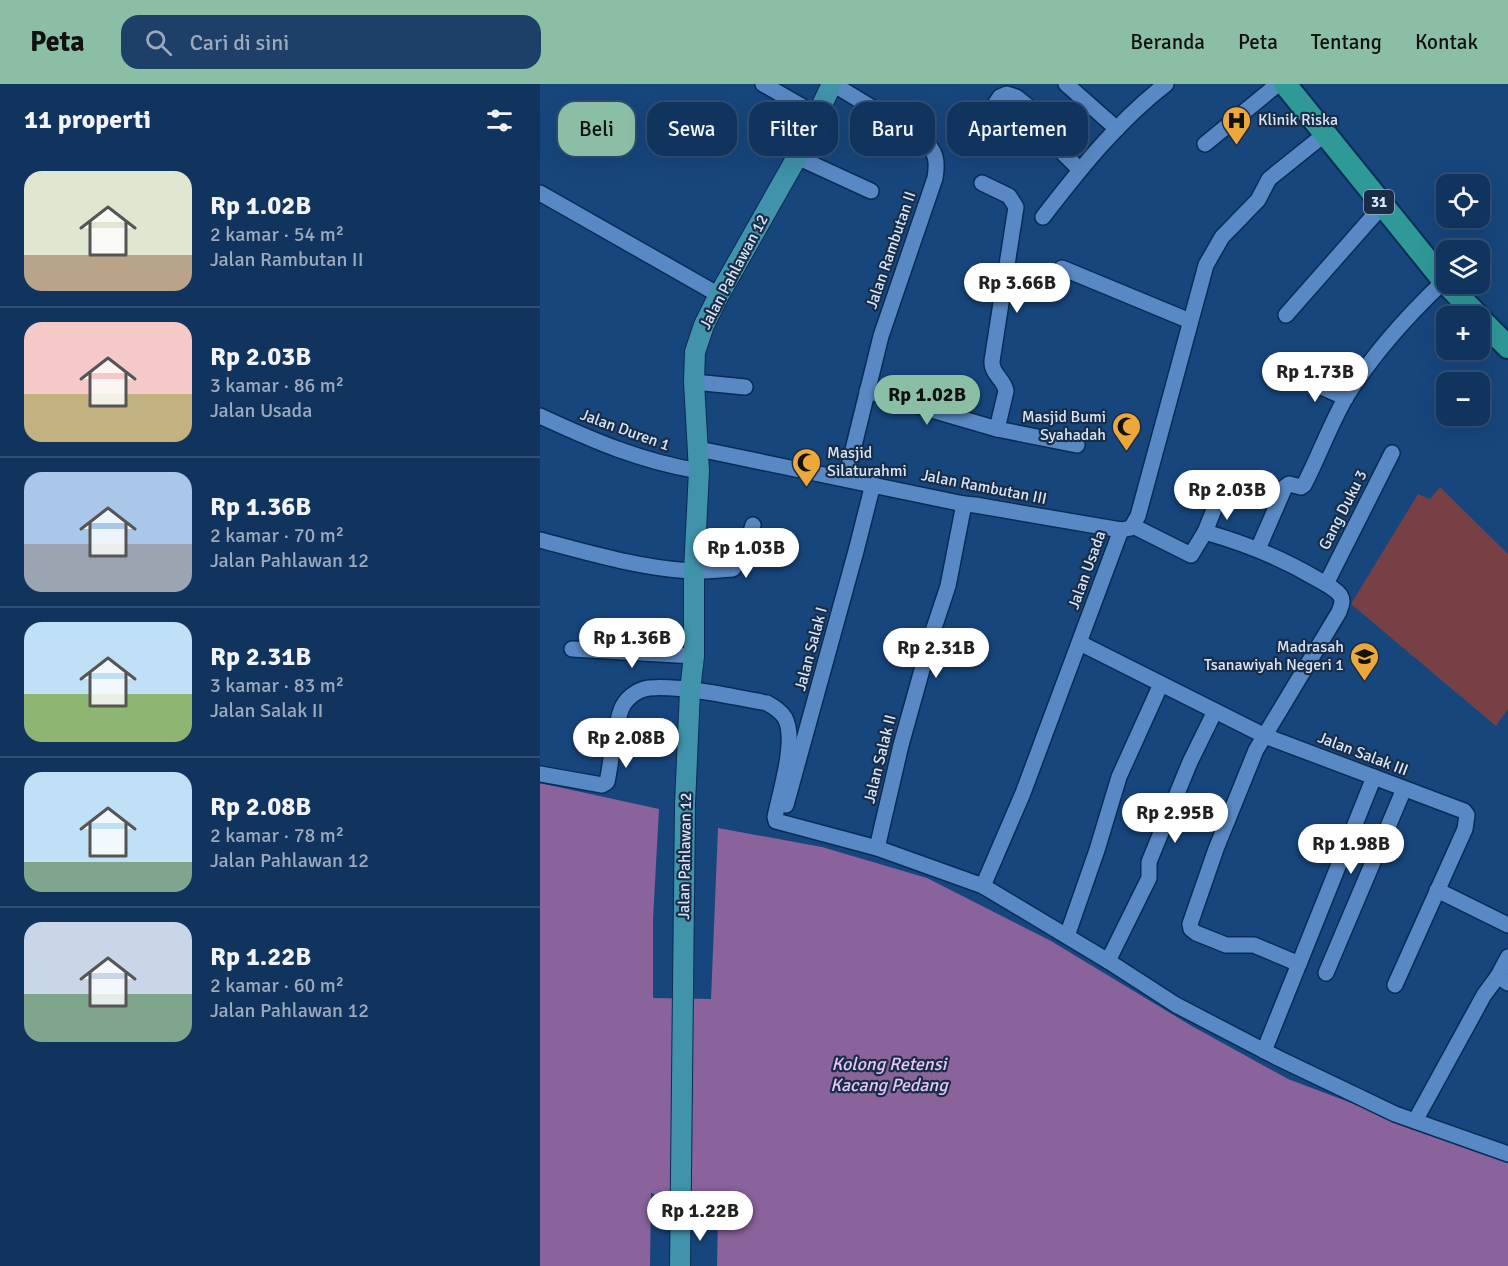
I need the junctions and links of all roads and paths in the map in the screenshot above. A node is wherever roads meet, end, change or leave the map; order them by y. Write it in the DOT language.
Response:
graph roads {
  1 [pos="763,84"];
  2 [pos="833,84"];
  3 [pos="1065,84"];
  4 [pos="1166,84"];
  5 [pos="1290,86"];
  6 [pos="794,102"];
  7 [pos="824,102"];
  8 [pos="997,102"];
  9 [pos="1021,102"];
  10 [pos="1117,129"];
  11 [pos="1325,134"];
  12 [pos="1205,144"];
  13 [pos="1066,156"];
  14 [pos="797,157"];
  15 [pos="1080,170"];
  16 [pos="982,183"];
  17 [pos="872,191"];
  18 [pos="540,193"];
  19 [pos="1382,206"];
  20 [pos="1043,217"];
  21 [pos="1062,268"];
  22 [pos="1436,272"];
  23 [pos="1436,288"];
  24 [pos="1456,294"];
  25 [pos="719,295"];
  26 [pos="1467,306"];
  27 [pos="1286,315"];
  28 [pos="1190,321"];
  29 [pos="1490,329"];
  30 [pos="1508,347"];
  31 [pos="1298,377"];
  32 [pos="694,382"];
  33 [pos="745,387"];
  34 [pos="867,391"];
  35 [pos="1346,398"];
  36 [pos="540,416"];
  37 [pos="997,429"];
  38 [pos="1077,445"];
  39 [pos="699,449"];
  40 [pos="1392,453"];
  41 [pos="699,471"];
  42 [pos="846,478"];
  43 [pos="873,484"];
  44 [pos="1219,497"];
  45 [pos="964,504"];
  46 [pos="753,525"];
  47 [pos="1127,528"];
  48 [pos="1205,532"];
  49 [pos="540,540"];
  50 [pos="1258,549"];
  51 [pos="694,571"];
  52 [pos="1326,584"];
  53 [pos="1080,643"];
  54 [pos="572,649"];
  55 [pos="694,656"];
  56 [pos="1161,684"];
  57 [pos="690,691"];
  58 [pos="1215,711"];
  59 [pos="1265,736"];
  60 [pos="540,774"];
  61 [pos="1374,777"];
  62 [pos="1404,789"];
  63 [pos="781,824"];
  64 [pos="877,848"];
  65 [pos="983,886"];
  66 [pos="1437,890"];
  67 [pos="1508,925"];
  68 [pos="1067,936"];
  69 [pos="1508,957"];
  70 [pos="1108,961"];
  71 [pos="1299,964"];
  72 [pos="1326,973"];
  73 [pos="1503,980"];
  74 [pos="1395,985"];
  75 [pos="1264,1051"];
  76 [pos="1415,1121"];
  77 [pos="1508,1154"];
  78 [pos="680,1266"];
  1 -- 6 [label="street"];
  2 -- 7 [label="main road, Jalan Pahlawan 12"];
  2 -- 34 [label="street, Jalan Rambutan II"];
  3 -- 10 [label="street"];
  4 -- 10 [label="street"];
  5 -- 11 [label="highway, 31"];
  5 -- 12 [label="street"];
  8 -- 9 [label="street"];
  10 -- 15 [label="street"];
  11 -- 19 [label="highway, 31"];
  11 -- 28 [label="street, Jalan Usada"];
  13 -- 15 [label="street"];
  14 -- 17 [label="street"];
  14 -- 25 [label="main road, Jalan Pahlawan 12"];
  15 -- 20 [label="street"];
  16 -- 37 [label="street"];
  18 -- 25 [label="street"];
  19 -- 22 [label="highway, 31"];
  19 -- 27 [label="street"];
  21 -- 28 [label="street"];
  23 -- 35 [label="street"];
  24 -- 26 [label="highway, 31"];
  25 -- 32 [label="main road, Jalan Pahlawan 12"];
  28 -- 47 [label="street, Jalan Usada"];
  29 -- 30 [label="highway, 31"];
  31 -- 35 [label="street"];
  32 -- 33 [label="street"];
  32 -- 39 [label="main road, Jalan Pahlawan 12"];
  34 -- 37 [label="street"];
  34 -- 42 [label="street, Jalan Rambutan II"];
  35 -- 50 [label="street"];
  36 -- 41 [label="street, Jalan Duren 1"];
  37 -- 38 [label="street"];
  39 -- 41 [label="main road, Jalan Pahlawan 12"];
  39 -- 42 [label="street, Jalan Rambutan III"];
  40 -- 52 [label="street, Gang Duku 3"];
  41 -- 51 [label="main road, Jalan Pahlawan 12"];
  42 -- 43 [label="street, Jalan Rambutan III"];
  43 -- 45 [label="street, Jalan Rambutan III"];
  43 -- 63 [label="street, Jalan Salak I"];
  44 -- 48 [label="street"];
  45 -- 47 [label="street, Jalan Rambutan III"];
  45 -- 64 [label="street, Jalan Salak II"];
  46 -- 51 [label="street"];
  47 -- 48 [label="street, Jalan Rambutan III"];
  47 -- 53 [label="street, Jalan Usada"];
  48 -- 50 [label="street"];
  49 -- 51 [label="street"];
  50 -- 52 [label="street"];
  51 -- 55 [label="main road, Jalan Pahlawan 12"];
  52 -- 59 [label="street"];
  53 -- 56 [label="street, Jalan Salak III"];
  53 -- 65 [label="street, Jalan Usada"];
  54 -- 55 [label="street"];
  55 -- 57 [label="main road, Jalan Pahlawan 12"];
  56 -- 58 [label="street, Jalan Salak III"];
  56 -- 68 [label="street"];
  57 -- 60 [label="street"];
  57 -- 63 [label="street"];
  57 -- 78 [label="main road, Jalan Pahlawan 12"];
  58 -- 59 [label="street, Jalan Salak III"];
  58 -- 70 [label="street"];
  59 -- 61 [label="street, Jalan Salak III"];
  59 -- 71 [label="street"];
  61 -- 62 [label="street, Jalan Salak III"];
  61 -- 71 [label="street"];
  62 -- 66 [label="street, Jalan Salak III"];
  62 -- 72 [label="street"];
  63 -- 64 [label="street"];
  64 -- 65 [label="street"];
  65 -- 68 [label="street"];
  66 -- 67 [label="street"];
  66 -- 74 [label="street, Jalan Salak III"];
  68 -- 70 [label="street"];
  69 -- 73 [label="street"];
  70 -- 75 [label="street"];
  71 -- 75 [label="street"];
  73 -- 76 [label="street"];
  75 -- 76 [label="street"];
  76 -- 77 [label="street"];
}
